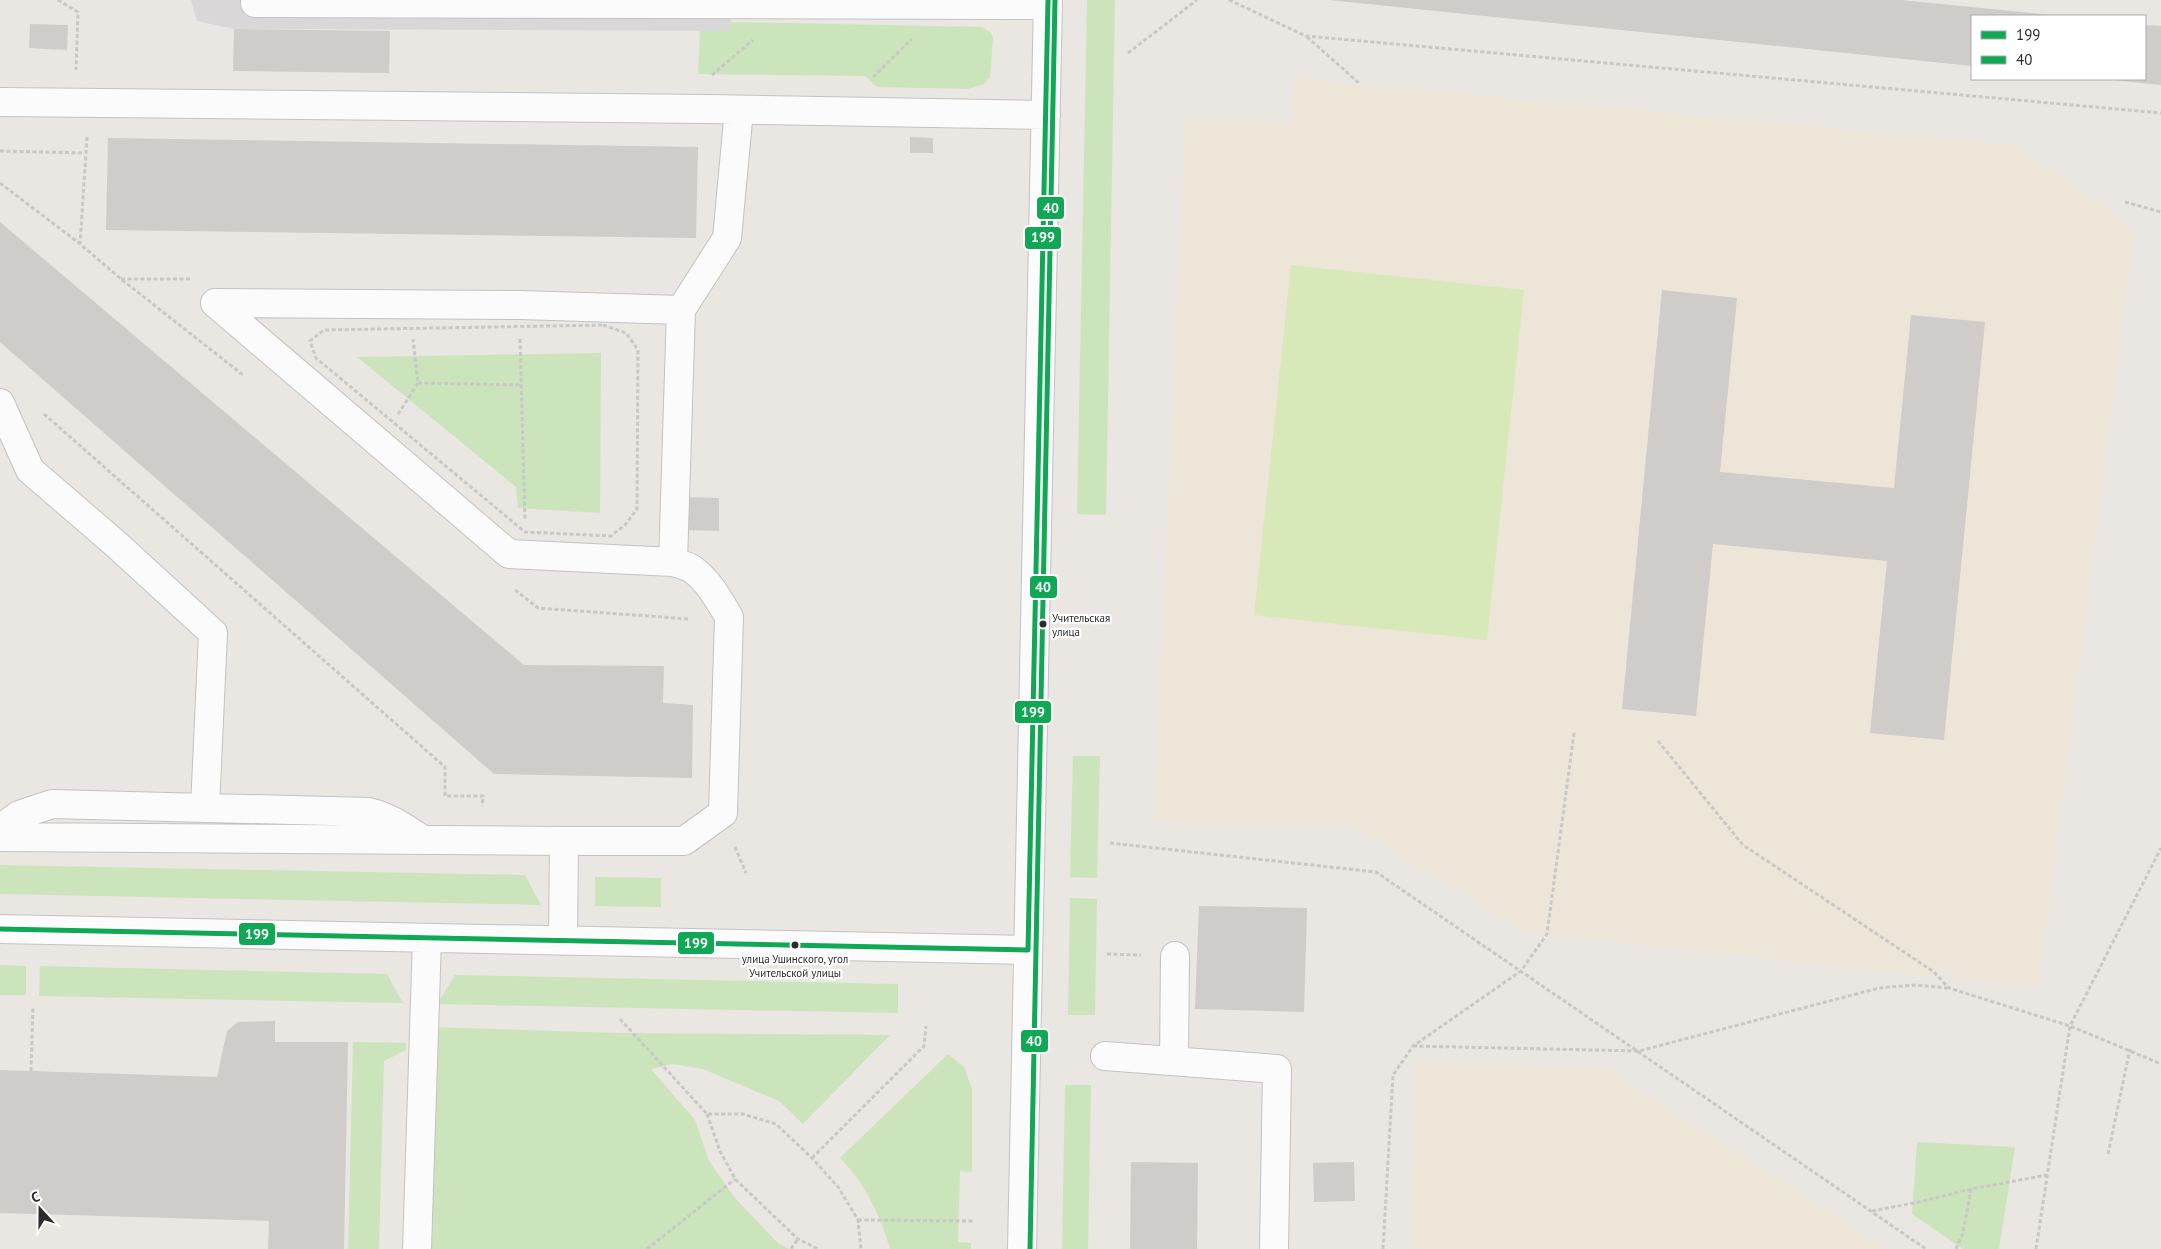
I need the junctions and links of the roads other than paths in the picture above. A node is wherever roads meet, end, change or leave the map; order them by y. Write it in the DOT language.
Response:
graph roads {
  1 [pos="255,0"];
  2 [pos="660,2"];
  3 [pos="1048,3"];
  4 [pos="0,102"];
  5 [pos="739,110"];
  6 [pos="1046,114"];
  7 [pos="681,310"];
  8 [pos="0,403"];
  9 [pos="673,562"];
  10 [pos="205,823"];
  11 [pos="0,829"];
  12 [pos="0,836"];
  13 [pos="564,841"];
  14 [pos="0,929"];
  15 [pos="427,938"];
  16 [pos="564,941"];
  17 [pos="1028,950"];
  18 [pos="1175,956"];
  19 [pos="1105,1056"];
  20 [pos="1174,1061"];
  21 [pos="417,1249"];
  22 [pos="1022,1249"];
  23 [pos="1274,1249"];
  1 -- 2 [label="street"];
  2 -- 3 [label="street"];
  3 -- 6 [label="street"];
  4 -- 5 [label="street"];
  5 -- 6 [label="street"];
  5 -- 7 [label="street"];
  6 -- 17 [label="street"];
  7 -- 9 [label="street"];
  7 -- 9 [label="street"];
  8 -- 10 [label="street"];
  9 -- 13 [label="street"];
  10 -- 11 [label="street"];
  10 -- 12 [label="street"];
  10 -- 13 [label="street"];
  13 -- 16 [label="street"];
  14 -- 15 [label="street"];
  15 -- 16 [label="street"];
  15 -- 21 [label="street"];
  16 -- 17 [label="street"];
  17 -- 22 [label="street"];
  18 -- 20 [label="street"];
  19 -- 20 [label="street"];
  20 -- 23 [label="street"];
}
